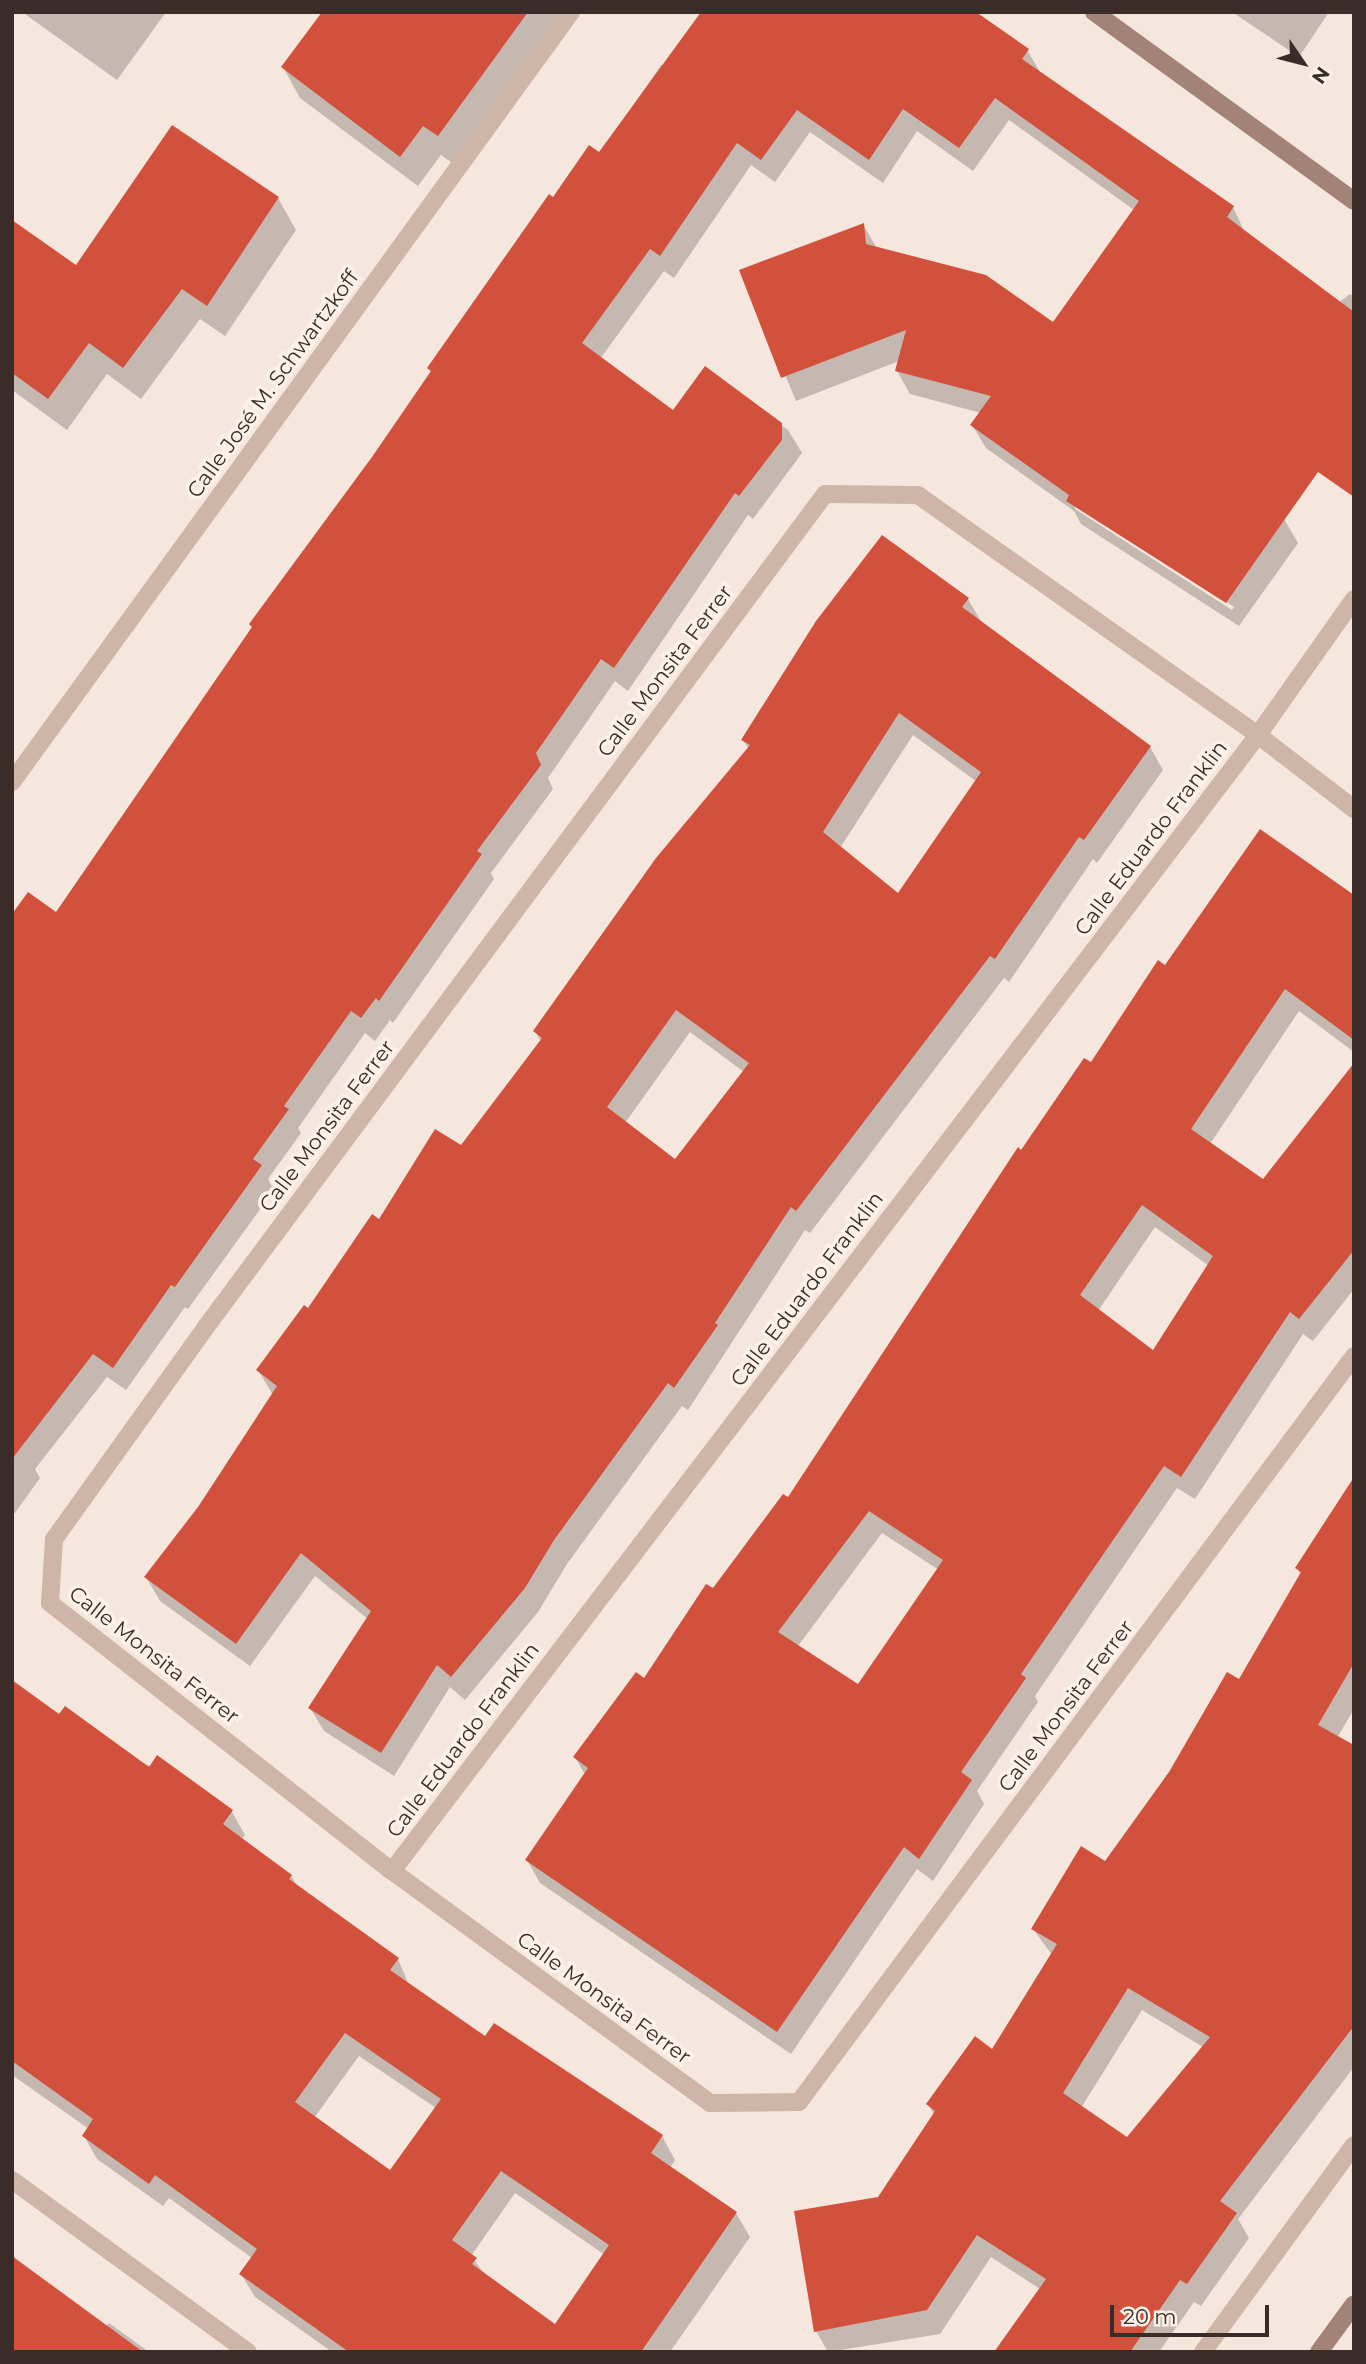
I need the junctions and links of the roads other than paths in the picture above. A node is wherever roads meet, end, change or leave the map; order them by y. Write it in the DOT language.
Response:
graph roads {
  1 [pos="571,12"];
  2 [pos="1094,12"];
  3 [pos="1354,201"];
  4 [pos="1354,599"];
  5 [pos="1258,735"];
  6 [pos="12,782"];
  7 [pos="1354,809"];
  8 [pos="1354,1356"];
  9 [pos="392,1871"];
  10 [pos="1354,2145"];
  11 [pos="12,2179"];
  12 [pos="1354,2304"];
  13 [pos="248,2352"];
  14 [pos="1203,2352"];
  15 [pos="1318,2352"];
  1 -- 6 [label="street, Calle José M. Schwartzkoff"];
  2 -- 3 [label="street"];
  4 -- 5 [label="street, Calle Eduardo Franklin"];
  5 -- 7 [label="street"];
  5 -- 9 [label="street, Calle Eduardo Franklin"];
  5 -- 9 [label="street, Calle Monsita Ferrer"];
  8 -- 9 [label="street, Calle Monsita Ferrer"];
  10 -- 14 [label="street"];
  11 -- 13 [label="street"];
  12 -- 15 [label="street"];
}
